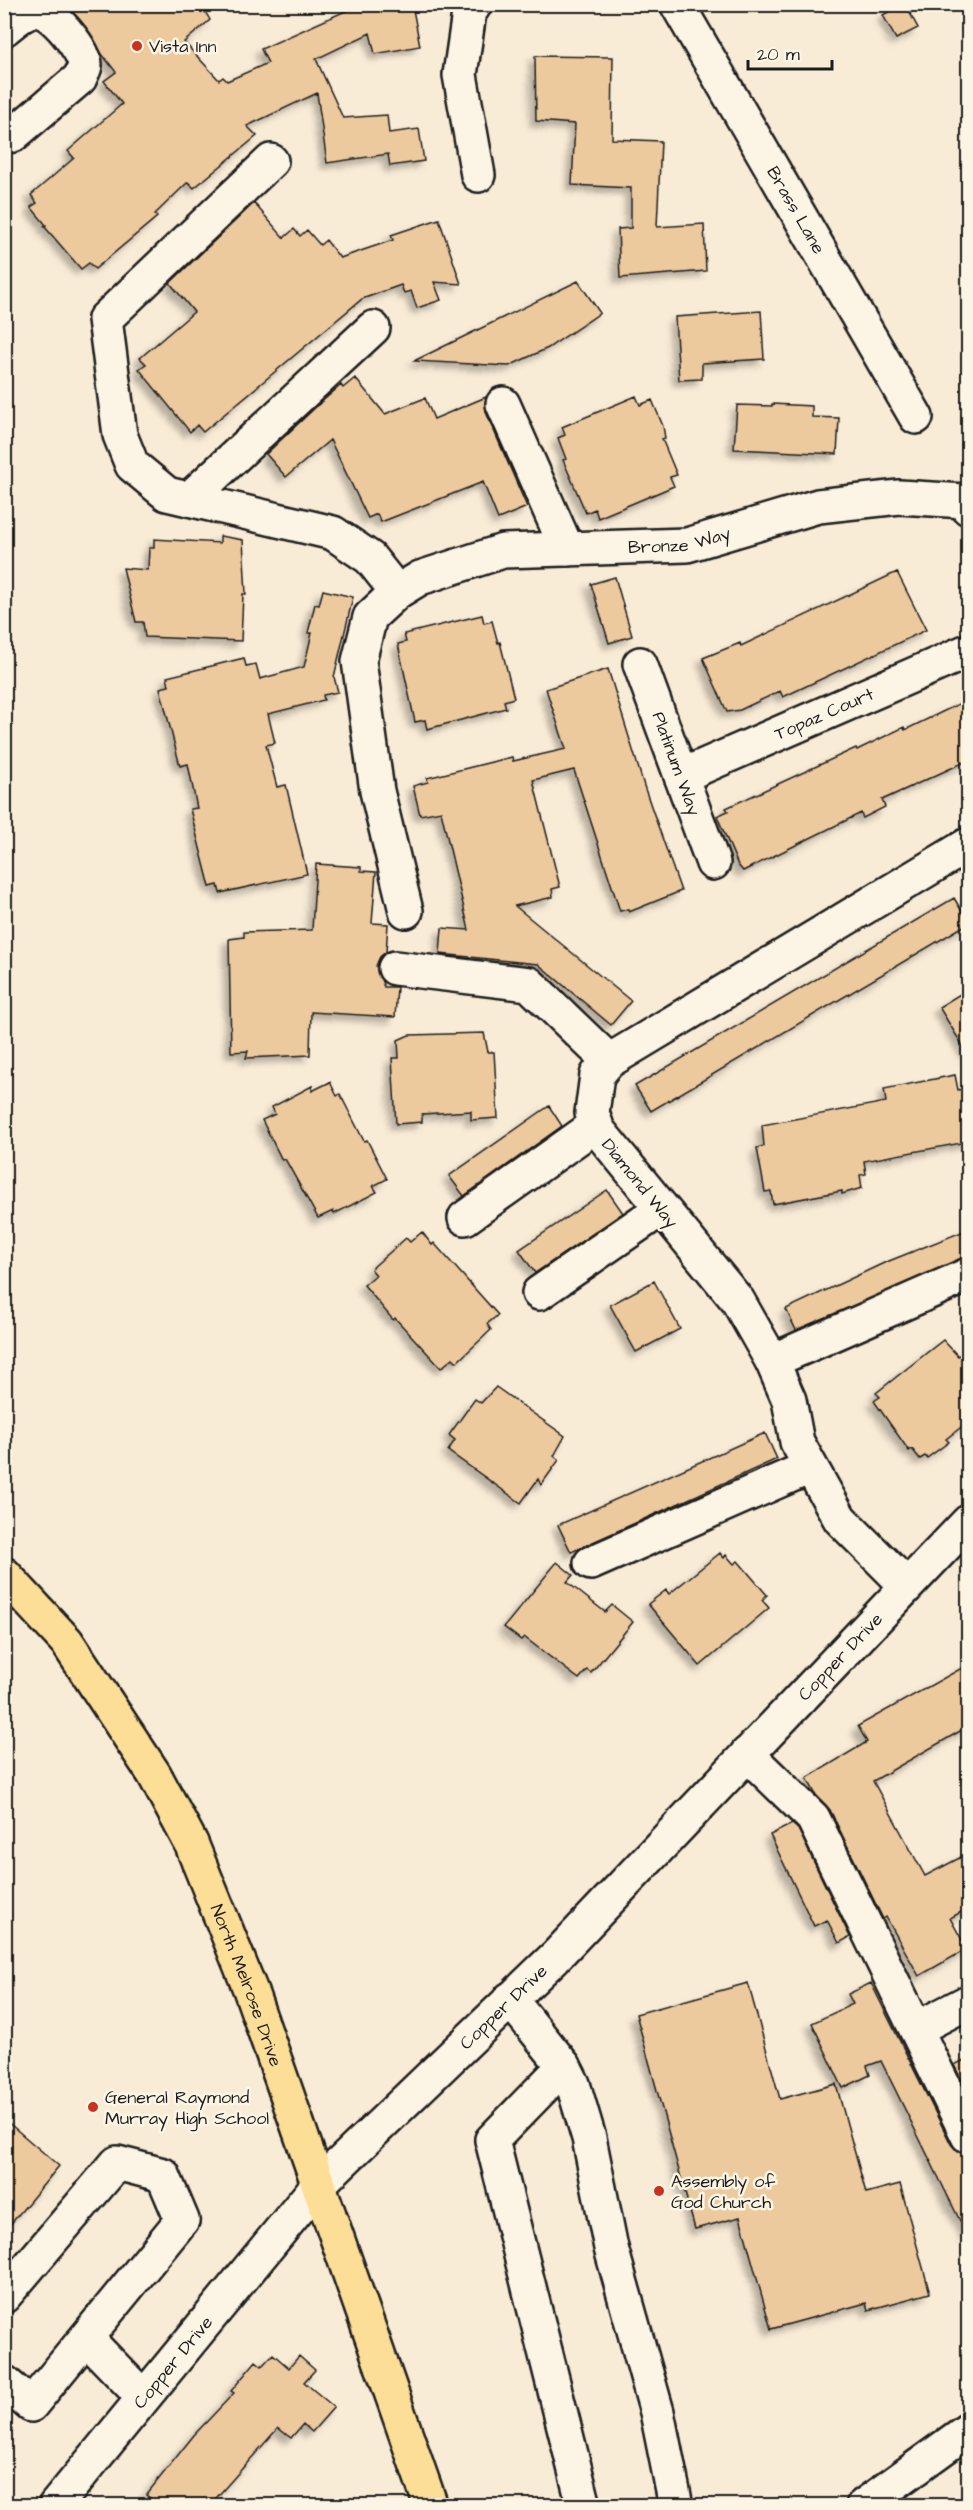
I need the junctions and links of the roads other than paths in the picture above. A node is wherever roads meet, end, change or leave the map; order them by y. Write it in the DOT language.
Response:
graph roads {
  1 [pos="475,4"];
  2 [pos="677,4"];
  3 [pos="8,18"];
  4 [pos="4,136"];
  5 [pos="271,161"];
  6 [pos="478,175"];
  7 [pos="373,328"];
  8 [pos="503,404"];
  9 [pos="916,417"];
  10 [pos="189,499"];
  11 [pos="967,505"];
  12 [pos="567,549"];
  13 [pos="397,592"];
  14 [pos="969,651"];
  15 [pos="640,664"];
  16 [pos="681,776"];
  17 [pos="969,845"];
  18 [pos="713,863"];
  19 [pos="406,911"];
  20 [pos="395,968"];
  21 [pos="609,1061"];
  22 [pos="596,1125"];
  23 [pos="661,1209"];
  24 [pos="465,1218"];
  25 [pos="969,1275"];
  26 [pos="539,1293"];
  27 [pos="772,1361"];
  28 [pos="810,1467"];
  29 [pos="969,1522"];
  30 [pos="591,1563"];
  31 [pos="4,1574"];
  32 [pos="906,1585"];
  33 [pos="747,1754"];
  34 [pos="510,1999"];
  35 [pos="969,2002"];
  36 [pos="916,2029"];
  37 [pos="564,2066"];
  38 [pos="969,2136"];
  39 [pos="318,2185"];
  40 [pos="4,2296"];
  41 [pos="87,2339"];
  42 [pos="4,2382"];
  43 [pos="143,2397"];
  44 [pos="969,2430"];
  45 [pos="55,2505"];
  46 [pos="430,2505"];
  47 [pos="584,2505"];
  48 [pos="676,2505"];
  49 [pos="863,2505"];
  1 -- 6 [label="street"];
  2 -- 9 [label="street, Brass Lane"];
  3 -- 4 [label="street"];
  5 -- 10 [label="street"];
  7 -- 10 [label="street"];
  8 -- 12 [label="street"];
  10 -- 13 [label="street"];
  11 -- 12 [label="street, Bronze Way"];
  12 -- 13 [label="street, Bronze Way"];
  13 -- 19 [label="street, Bronze Way"];
  14 -- 16 [label="street, Topaz Court"];
  15 -- 16 [label="street, Platinum Way"];
  16 -- 18 [label="street, Platinum Way"];
  17 -- 21 [label="street"];
  20 -- 21 [label="street"];
  21 -- 22 [label="street, Diamond Way"];
  22 -- 23 [label="street, Diamond Way"];
  22 -- 24 [label="street"];
  23 -- 26 [label="street"];
  23 -- 27 [label="street, Diamond Way"];
  25 -- 27 [label="street"];
  27 -- 28 [label="street, Diamond Way"];
  28 -- 30 [label="street"];
  28 -- 32 [label="street, Diamond Way"];
  29 -- 32 [label="street, Copper Drive"];
  31 -- 39 [label="main road, North Melrose Drive"];
  32 -- 33 [label="street, Copper Drive"];
  33 -- 34 [label="street, Copper Drive"];
  33 -- 36 [label="street"];
  34 -- 37 [label="street"];
  34 -- 39 [label="street, Copper Drive"];
  35 -- 36 [label="street"];
  36 -- 38 [label="street"];
  37 -- 47 [label="street"];
  37 -- 48 [label="street"];
  39 -- 43 [label="street, Copper Drive"];
  39 -- 46 [label="main road, North Melrose Drive"];
  40 -- 41 [label="street"];
  41 -- 42 [label="street"];
  41 -- 43 [label="street"];
  43 -- 45 [label="street, Copper Drive"];
  44 -- 49 [label="street"];
}
